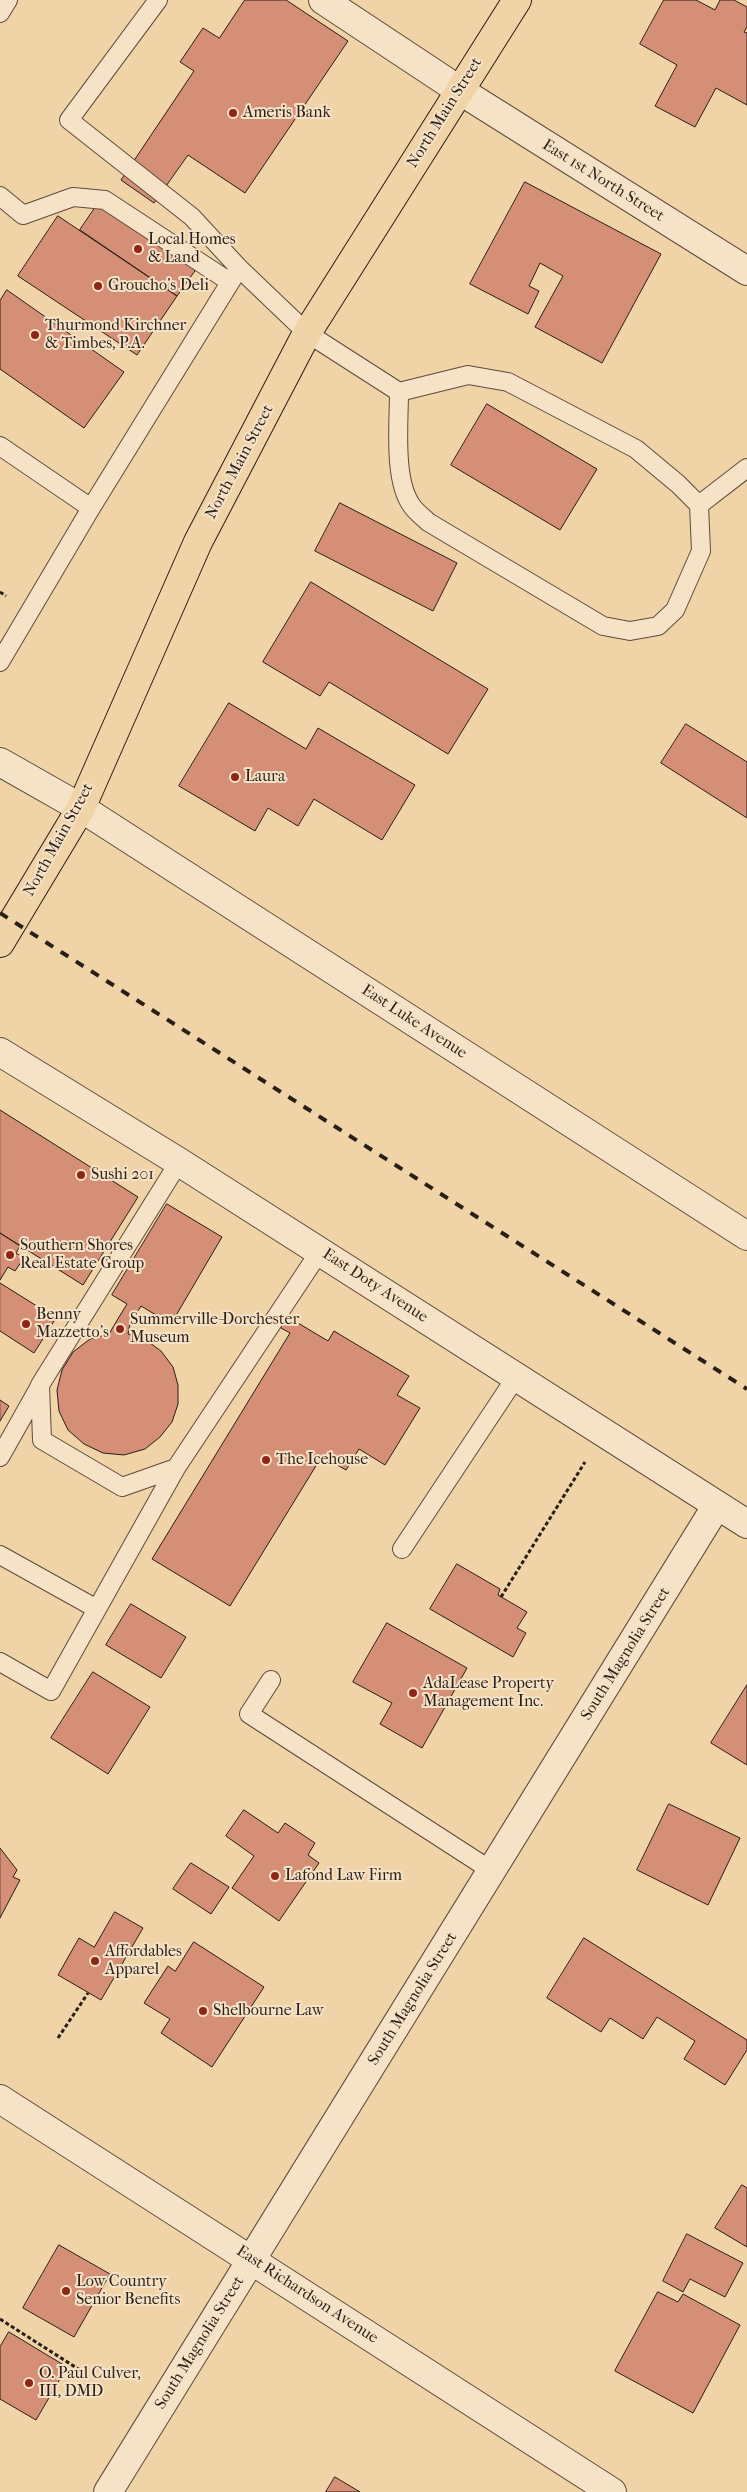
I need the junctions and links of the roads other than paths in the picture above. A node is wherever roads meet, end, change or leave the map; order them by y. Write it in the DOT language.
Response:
graph roads {
  1 [pos="8,0"];
  2 [pos="158,0"];
  3 [pos="323,0"];
  4 [pos="514,1"];
  5 [pos="0,13"];
  6 [pos="459,90"];
  7 [pos="0,196"];
  8 [pos="747,271"];
  9 [pos="235,275"];
  10 [pos="307,333"];
  11 [pos="399,392"];
  12 [pos="0,446"];
  13 [pos="747,468"];
  14 [pos="699,505"];
  15 [pos="91,508"];
  16 [pos="0,662"];
  17 [pos="0,762"];
  18 [pos="81,808"];
  19 [pos="0,943"];
  20 [pos="0,1052"];
  21 [pos="180,1162"];
  22 [pos="747,1236"];
  23 [pos="320,1251"];
  24 [pos="516,1377"];
  25 [pos="40,1385"];
  26 [pos="0,1457"];
  27 [pos="176,1468"];
  28 [pos="717,1505"];
  29 [pos="747,1524"];
  30 [pos="402,1549"];
  31 [pos="0,1555"];
  32 [pos="97,1608"];
  33 [pos="0,1662"];
  34 [pos="271,1680"];
  35 [pos="492,1872"];
  36 [pos="0,2099"];
  37 [pos="251,2260"];
  38 [pos="108,2492"];
  39 [pos="612,2492"];
  1 -- 5 [label="lane"];
  2 -- 9 [label="lane"];
  3 -- 6 [label="street, East 1st North Street"];
  4 -- 6 [label="main road, North Main Street"];
  6 -- 8 [label="street, East 1st North Street"];
  6 -- 10 [label="main road, North Main Street"];
  7 -- 9 [label="lane"];
  9 -- 10 [label="lane"];
  9 -- 15 [label="lane"];
  10 -- 11 [label="lane"];
  10 -- 18 [label="main road, North Main Street"];
  11 -- 14 [label="lane"];
  11 -- 14 [label="lane"];
  12 -- 15 [label="lane"];
  13 -- 14 [label="lane"];
  15 -- 16 [label="lane"];
  17 -- 18 [label="street, East Luke Avenue"];
  18 -- 19 [label="main road, North Main Street"];
  18 -- 22 [label="street, East Luke Avenue"];
  20 -- 21 [label="street, East Doty Avenue"];
  21 -- 23 [label="street, East Doty Avenue"];
  21 -- 25 [label="lane"];
  23 -- 24 [label="street, East Doty Avenue"];
  23 -- 27 [label="lane"];
  24 -- 28 [label="street, East Doty Avenue"];
  24 -- 30 [label="lane"];
  25 -- 26 [label="lane"];
  25 -- 27 [label="lane"];
  27 -- 32 [label="lane"];
  28 -- 29 [label="street, East Doty Avenue"];
  28 -- 35 [label="street, South Magnolia Street"];
  31 -- 32 [label="lane"];
  32 -- 33 [label="lane"];
  34 -- 35 [label="lane"];
  35 -- 37 [label="street, South Magnolia Street"];
  36 -- 37 [label="street, East Richardson Avenue"];
  37 -- 38 [label="street, South Magnolia Street"];
  37 -- 39 [label="street, East Richardson Avenue"];
}
